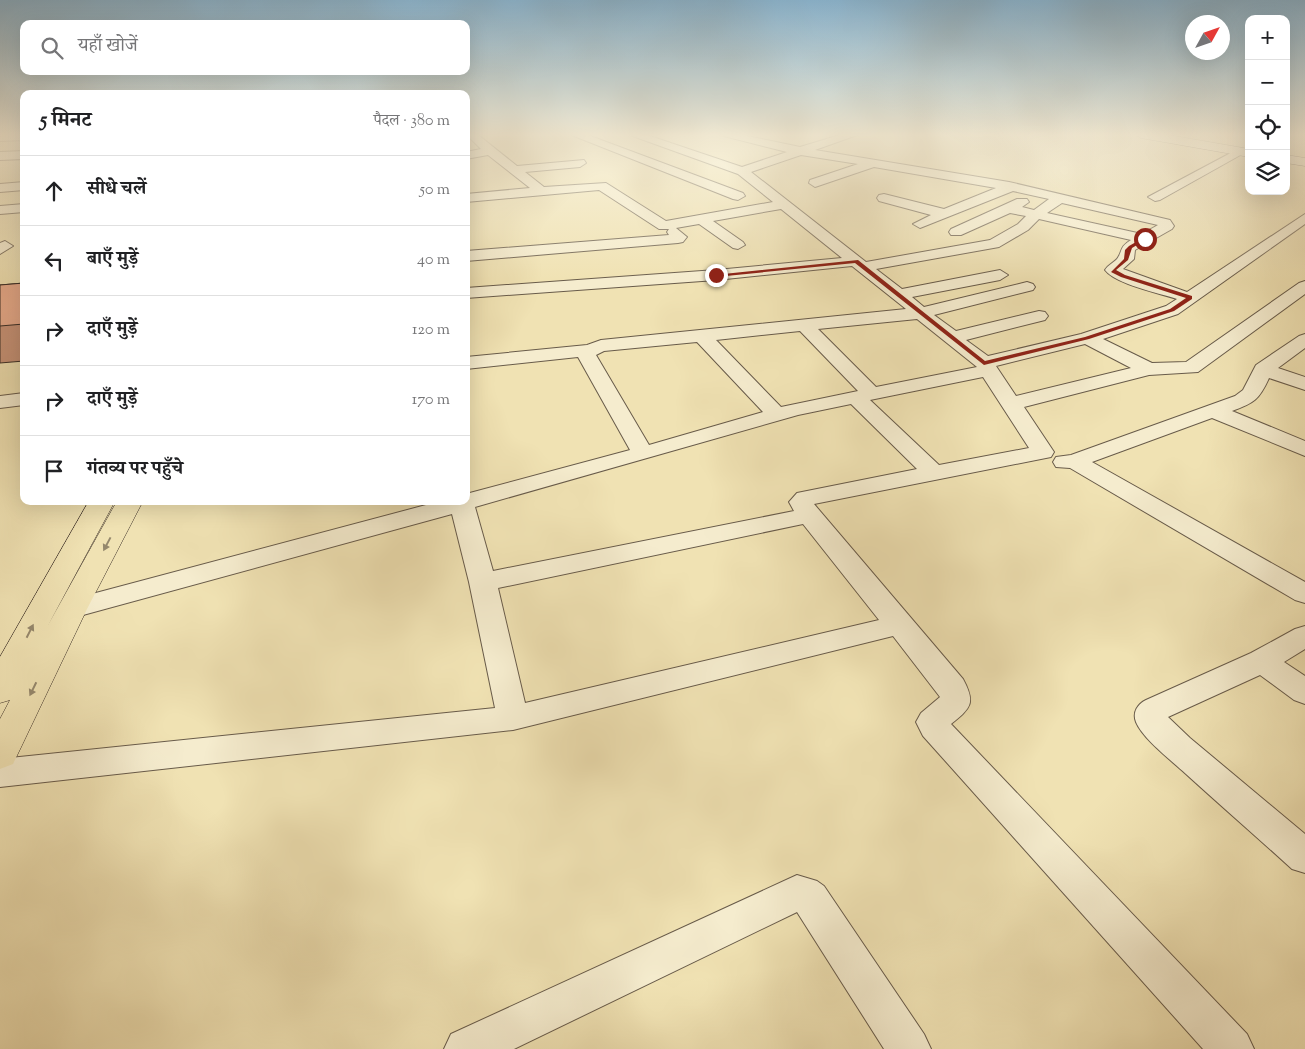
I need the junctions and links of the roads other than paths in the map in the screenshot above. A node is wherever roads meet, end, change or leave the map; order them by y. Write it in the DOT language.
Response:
graph roads {
  1 [pos="531,183"];
  2 [pos="703,183"];
  3 [pos="757,183"];
  4 [pos="818,183"];
  5 [pos="921,183"];
  6 [pos="990,183"];
  7 [pos="1180,183"];
  8 [pos="815,184"];
  9 [pos="20,186"];
  10 [pos="1009,186"];
  11 [pos="0,188"];
  12 [pos="541,191"];
  13 [pos="1040,193"];
  14 [pos="738,196"];
  15 [pos="1155,197"];
  16 [pos="470,198"];
  17 [pos="1060,198"];
  18 [pos="784,204"];
  19 [pos="20,208"];
  20 [pos="1008,208"];
  21 [pos="0,210"];
  22 [pos="945,214"];
  23 [pos="1036,215"];
  24 [pos="701,219"];
  25 [pos="1296,223"];
  26 [pos="920,224"];
  27 [pos="664,226"];
  28 [pos="956,232"];
  29 [pos="1145,239"];
  30 [pos="738,245"];
  31 [pos="470,256"];
  32 [pos="859,264"];
  33 [pos="1000,275"];
  34 [pos="1305,286"];
  35 [pos="1027,287"];
  36 [pos="470,293"];
  37 [pos="898,295"];
  38 [pos="1190,298"];
  39 [pos="920,313"];
  40 [pos="1039,316"];
  41 [pos="804,325"];
  42 [pos="703,336"];
  43 [pos="952,338"];
  44 [pos="1087,338"];
  45 [pos="1305,340"];
  46 [pos="590,350"];
  47 [pos="470,363"];
  48 [pos="986,367"];
  49 [pos="1149,369"];
  50 [pos="1263,369"];
  51 [pos="1305,384"];
  52 [pos="862,395"];
  53 [pos="20,400"];
  54 [pos="0,402"];
  55 [pos="1010,404"];
  56 [pos="1214,411"];
  57 [pos="777,415"];
  58 [pos="1305,449"];
  59 [pos="1042,452"];
  60 [pos="643,454"];
  61 [pos="1074,461"];
  62 [pos="935,474"];
  63 [pos="470,500"];
  64 [pos="100,505"];
  65 [pos="128,505"];
  66 [pos="450,505"];
  67 [pos="462,505"];
  68 [pos="809,515"];
  69 [pos="483,582"];
  70 [pos="1305,594"];
  71 [pos="72,610"];
  72 [pos="899,625"];
  73 [pos="1305,636"];
  74 [pos="1262,661"];
  75 [pos="0,690"];
  76 [pos="1305,692"];
  77 [pos="514,718"];
  78 [pos="0,754"];
  79 [pos="0,773"];
  80 [pos="1305,857"];
  81 [pos="466,1049"];
  82 [pos="909,1049"];
  83 [pos="1232,1049"];
  1 -- 12 [label="street"];
  2 -- 14 [label="street"];
  3 -- 18 [label="street"];
  4 -- 8 [label="street"];
  5 -- 22 [label="street"];
  6 -- 10 [label="street"];
  7 -- 15 [label="street"];
  9 -- 11 [label="street"];
  10 -- 13 [label="street"];
  10 -- 22 [label="street"];
  12 -- 16 [label="street"];
  12 -- 27 [label="street"];
  13 -- 17 [label="street"];
  13 -- 20 [label="street"];
  17 -- 23 [label="street"];
  17 -- 29 [label="street"];
  18 -- 24 [label="street"];
  18 -- 32 [label="street"];
  19 -- 21 [label="street"];
  20 -- 23 [label="street"];
  20 -- 28 [label="street"];
  22 -- 26 [label="street"];
  23 -- 29 [label="street"];
  23 -- 32 [label="street"];
  24 -- 27 [label="street"];
  24 -- 30 [label="street"];
  25 -- 38 [label="street"];
  27 -- 31 [label="street"];
  29 -- 38 [label="street"];
  32 -- 36 [label="street"];
  32 -- 37 [label="street"];
  33 -- 37 [label="street"];
  34 -- 49 [label="street"];
  35 -- 39 [label="street"];
  37 -- 39 [label="street"];
  38 -- 44 [label="street"];
  39 -- 41 [label="street"];
  39 -- 43 [label="street"];
  40 -- 43 [label="street"];
  41 -- 42 [label="street"];
  41 -- 52 [label="street"];
  42 -- 46 [label="street"];
  42 -- 57 [label="street"];
  43 -- 48 [label="street"];
  44 -- 48 [label="street"];
  44 -- 49 [label="street"];
  45 -- 50 [label="street"];
  46 -- 47 [label="street"];
  46 -- 60 [label="street"];
  48 -- 52 [label="street"];
  48 -- 55 [label="street"];
  49 -- 55 [label="street"];
  50 -- 51 [label="street"];
  50 -- 56 [label="street"];
  52 -- 57 [label="street"];
  52 -- 62 [label="street"];
  53 -- 54 [label="street"];
  55 -- 59 [label="street"];
  56 -- 58 [label="street"];
  56 -- 61 [label="street"];
  57 -- 60 [label="street"];
  59 -- 61 [label="street"];
  59 -- 62 [label="street"];
  60 -- 63 [label="street"];
  61 -- 70 [label="street"];
  62 -- 68 [label="street"];
  75 -- 64 [label="main road, one-way"];
  65 -- 71 [label="main road, one-way"];
  66 -- 71 [label="street"];
  67 -- 69 [label="street"];
  68 -- 69 [label="street"];
  68 -- 72 [label="street"];
  69 -- 77 [label="street"];
  71 -- 78 [label="main road, one-way"];
  72 -- 77 [label="street"];
  72 -- 83 [label="street"];
  73 -- 74 [label="street"];
  74 -- 76 [label="street"];
  74 -- 80 [label="street"];
  77 -- 79 [label="street"];
  81 -- 82 [label="street"];
}
